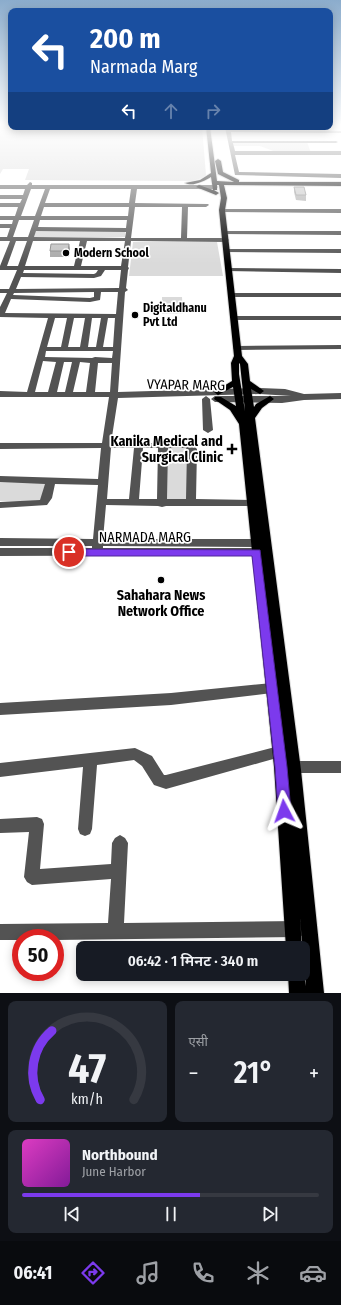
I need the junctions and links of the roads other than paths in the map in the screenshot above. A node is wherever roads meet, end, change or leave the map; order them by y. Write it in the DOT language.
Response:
graph roads {
  1 [pos="220,171"];
  2 [pos="235,171"];
  3 [pos="214,174"];
  4 [pos="341,176"];
  5 [pos="188,183"];
  6 [pos="0,184"];
  7 [pos="248,184"];
  8 [pos="341,184"];
  9 [pos="29,185"];
  10 [pos="0,187"];
  11 [pos="48,187"];
  12 [pos="134,187"];
  13 [pos="200,187"];
  14 [pos="218,187"];
  15 [pos="240,187"];
  16 [pos="341,188"];
  17 [pos="223,195"];
  18 [pos="0,197"];
  19 [pos="25,197"];
  20 [pos="0,205"];
  21 [pos="22,205"];
  22 [pos="42,205"];
  23 [pos="132,205"];
  24 [pos="185,205"];
  25 [pos="206,205"];
  26 [pos="222,210"];
  27 [pos="341,211"];
  28 [pos="0,218"];
  29 [pos="17,218"];
  30 [pos="38,218"];
  31 [pos="131,218"];
  32 [pos="0,226"];
  33 [pos="14,226"];
  34 [pos="34,229"];
  35 [pos="130,230"];
  36 [pos="341,233"];
  37 [pos="225,236"];
  38 [pos="0,239"];
  39 [pos="12,239"];
  40 [pos="30,239"];
  41 [pos="84,239"];
  42 [pos="128,239"];
  43 [pos="184,240"];
  44 [pos="227,251"];
  45 [pos="341,251"];
  46 [pos="77,268"];
  47 [pos="103,268"];
  48 [pos="126,268"];
  49 [pos="1,270"];
  50 [pos="229,270"];
  51 [pos="341,270"];
  52 [pos="20,273"];
  53 [pos="124,290"];
  54 [pos="0,291"];
  55 [pos="10,294"];
  56 [pos="232,295"];
  57 [pos="341,295"];
  58 [pos="0,297"];
  59 [pos="2,306"];
  60 [pos="0,315"];
  61 [pos="52,315"];
  62 [pos="71,315"];
  63 [pos="89,315"];
  64 [pos="105,316"];
  65 [pos="119,316"];
  66 [pos="235,318"];
  67 [pos="341,318"];
  68 [pos="341,347"];
  69 [pos="84,348"];
  70 [pos="99,348"];
  71 [pos="42,349"];
  72 [pos="64,349"];
  73 [pos="117,349"];
  74 [pos="237,352"];
  75 [pos="40,359"];
  76 [pos="77,359"];
  77 [pos="60,360"];
  78 [pos="95,360"];
  79 [pos="117,361"];
  80 [pos="237,382"];
  81 [pos="246,382"];
  82 [pos="260,392"];
  83 [pos="0,394"];
  84 [pos="30,395"];
  85 [pos="52,395"];
  86 [pos="68,395"];
  87 [pos="90,395"];
  88 [pos="119,395"];
  89 [pos="243,395"];
  90 [pos="218,396"];
  91 [pos="341,396"];
  92 [pos="304,397"];
  93 [pos="206,399"];
  94 [pos="270,399"];
  95 [pos="247,421"];
  96 [pos="208,430"];
  97 [pos="0,446"];
  98 [pos="106,446"];
  99 [pos="139,446"];
  100 [pos="163,446"];
  101 [pos="0,478"];
  102 [pos="51,480"];
  103 [pos="103,482"];
  104 [pos="101,502"];
  105 [pos="191,502"];
  106 [pos="134,503"];
  107 [pos="252,503"];
  108 [pos="162,504"];
  109 [pos="0,505"];
  110 [pos="0,542"];
  111 [pos="98,547"];
  112 [pos="261,548"];
  113 [pos="0,552"];
  114 [pos="272,688"];
  115 [pos="0,709"];
  116 [pos="279,752"];
  117 [pos="90,760"];
  118 [pos="287,767"];
  119 [pos="341,767"];
  120 [pos="0,770"];
  121 [pos="0,826"];
  122 [pos="84,829"];
  123 [pos="120,843"];
  124 [pos="118,871"];
  125 [pos="301,930"];
  126 [pos="116,931"];
  127 [pos="0,932"];
  128 [pos="297,941"];
  129 [pos="297,981"];
  130 [pos="298,993"];
  131 [pos="315,993"];
  1 -- 7 [label="main road"];
  2 -- 4 [label="street"];
  3 -- 5 [label="main road"];
  3 -- 14 [label="main road"];
  5 -- 9 [label="street"];
  5 -- 14 [label="street"];
  6 -- 9 [label="street"];
  7 -- 8 [label="main road"];
  7 -- 14 [label="main road"];
  9 -- 10 [label="street"];
  9 -- 11 [label="street"];
  9 -- 19 [label="street"];
  11 -- 12 [label="street"];
  11 -- 22 [label="street"];
  12 -- 13 [label="street"];
  12 -- 23 [label="street"];
  13 -- 14 [label="main road"];
  14 -- 15 [label="main road"];
  14 -- 17 [label="main road"];
  14 -- 26 [label="main road"];
  15 -- 16 [label="main road"];
  15 -- 17 [label="main road"];
  17 -- 26 [label="main road"];
  18 -- 19 [label="street"];
  19 -- 21 [label="street"];
  20 -- 21 [label="street"];
  21 -- 29 [label="street"];
  22 -- 23 [label="street"];
  22 -- 30 [label="street"];
  23 -- 24 [label="street"];
  23 -- 31 [label="street"];
  24 -- 25 [label="street"];
  24 -- 43 [label="street"];
  26 -- 27 [label="street"];
  26 -- 37 [label="main road"];
  28 -- 29 [label="street"];
  29 -- 30 [label="street"];
  29 -- 33 [label="street"];
  30 -- 31 [label="street"];
  30 -- 34 [label="street"];
  31 -- 35 [label="street"];
  32 -- 33 [label="street"];
  33 -- 39 [label="street"];
  34 -- 35 [label="street"];
  34 -- 40 [label="street"];
  35 -- 42 [label="street"];
  36 -- 37 [label="street"];
  37 -- 43 [label="street"];
  37 -- 44 [label="main road"];
  38 -- 39 [label="street"];
  39 -- 40 [label="street"];
  39 -- 49 [label="street"];
  40 -- 41 [label="street"];
  40 -- 52 [label="street"];
  41 -- 42 [label="street"];
  41 -- 46 [label="street"];
  42 -- 43 [label="street"];
  42 -- 48 [label="street"];
  44 -- 45 [label="street"];
  44 -- 50 [label="main road"];
  46 -- 47 [label="street"];
  46 -- 52 [label="street"];
  47 -- 48 [label="street"];
  47 -- 52 [label="street"];
  48 -- 53 [label="street"];
  49 -- 52 [label="street"];
  50 -- 51 [label="street"];
  50 -- 56 [label="main road"];
  52 -- 55 [label="street"];
  53 -- 55 [label="street"];
  53 -- 65 [label="street"];
  54 -- 55 [label="street"];
  55 -- 58 [label="street"];
  55 -- 59 [label="street"];
  56 -- 57 [label="street"];
  56 -- 66 [label="main road"];
  59 -- 60 [label="street"];
  60 -- 61 [label="street"];
  61 -- 62 [label="street"];
  61 -- 71 [label="street"];
  62 -- 63 [label="street"];
  62 -- 72 [label="street"];
  63 -- 64 [label="street"];
  63 -- 69 [label="street"];
  64 -- 65 [label="street"];
  64 -- 70 [label="street"];
  65 -- 73 [label="street"];
  66 -- 67 [label="street"];
  66 -- 74 [label="main road"];
  68 -- 74 [label="street"];
  69 -- 70 [label="street"];
  69 -- 72 [label="street"];
  70 -- 73 [label="street"];
  71 -- 72 [label="street"];
  71 -- 75 [label="street"];
  73 -- 79 [label="street"];
  74 -- 80 [label="main road"];
  74 -- 81 [label="main road"];
  75 -- 77 [label="street"];
  75 -- 84 [label="street"];
  76 -- 77 [label="street"];
  76 -- 78 [label="street"];
  76 -- 86 [label="street"];
  77 -- 85 [label="street"];
  78 -- 79 [label="street"];
  78 -- 87 [label="street"];
  79 -- 88 [label="street"];
  80 -- 89 [label="main road"];
  80 -- 90 [label="main road"];
  81 -- 82 [label="main road"];
  81 -- 89 [label="main road"];
  82 -- 89 [label="street"];
  82 -- 92 [label="street"];
  83 -- 84 [label="street, VYAPAR MARG"];
  84 -- 85 [label="street, VYAPAR MARG"];
  85 -- 86 [label="street, VYAPAR MARG"];
  86 -- 87 [label="street, VYAPAR MARG"];
  87 -- 88 [label="street, VYAPAR MARG"];
  88 -- 90 [label="street, VYAPAR MARG"];
  88 -- 93 [label="street, VYAPAR MARG"];
  88 -- 98 [label="street"];
  89 -- 90 [label="street, VYAPAR MARG"];
  89 -- 94 [label="street"];
  89 -- 95 [label="main road"];
  90 -- 93 [label="street, VYAPAR MARG"];
  90 -- 95 [label="main road"];
  91 -- 92 [label="street"];
  92 -- 94 [label="street"];
  93 -- 96 [label="street"];
  94 -- 95 [label="main road"];
  95 -- 107 [label="main road"];
  95 -- 112 [label="main road"];
  97 -- 98 [label="street"];
  98 -- 99 [label="street"];
  98 -- 103 [label="street"];
  99 -- 100 [label="street"];
  99 -- 106 [label="street"];
  100 -- 105 [label="street"];
  100 -- 108 [label="street"];
  101 -- 102 [label="street"];
  102 -- 103 [label="street"];
  102 -- 109 [label="street"];
  103 -- 104 [label="street"];
  104 -- 106 [label="street"];
  104 -- 111 [label="street"];
  105 -- 107 [label="street"];
  105 -- 108 [label="street"];
  106 -- 108 [label="street"];
  107 -- 112 [label="main road"];
  110 -- 111 [label="street, NARMADA MARG"];
  111 -- 112 [label="street, NARMADA MARG"];
  111 -- 113 [label="street, NARMADA MARG"];
  112 -- 114 [label="main road"];
  112 -- 118 [label="main road"];
  114 -- 115 [label="street"];
  114 -- 116 [label="main road"];
  116 -- 117 [label="street"];
  116 -- 118 [label="main road"];
  117 -- 120 [label="street"];
  117 -- 122 [label="street"];
  118 -- 119 [label="street"];
  118 -- 125 [label="main road"];
  121 -- 124 [label="street"];
  123 -- 124 [label="street"];
  124 -- 126 [label="street"];
  125 -- 126 [label="street"];
  125 -- 128 [label="main road"];
  125 -- 131 [label="main road"];
  126 -- 127 [label="street"];
  129 -- 130 [label="main road"];
}
